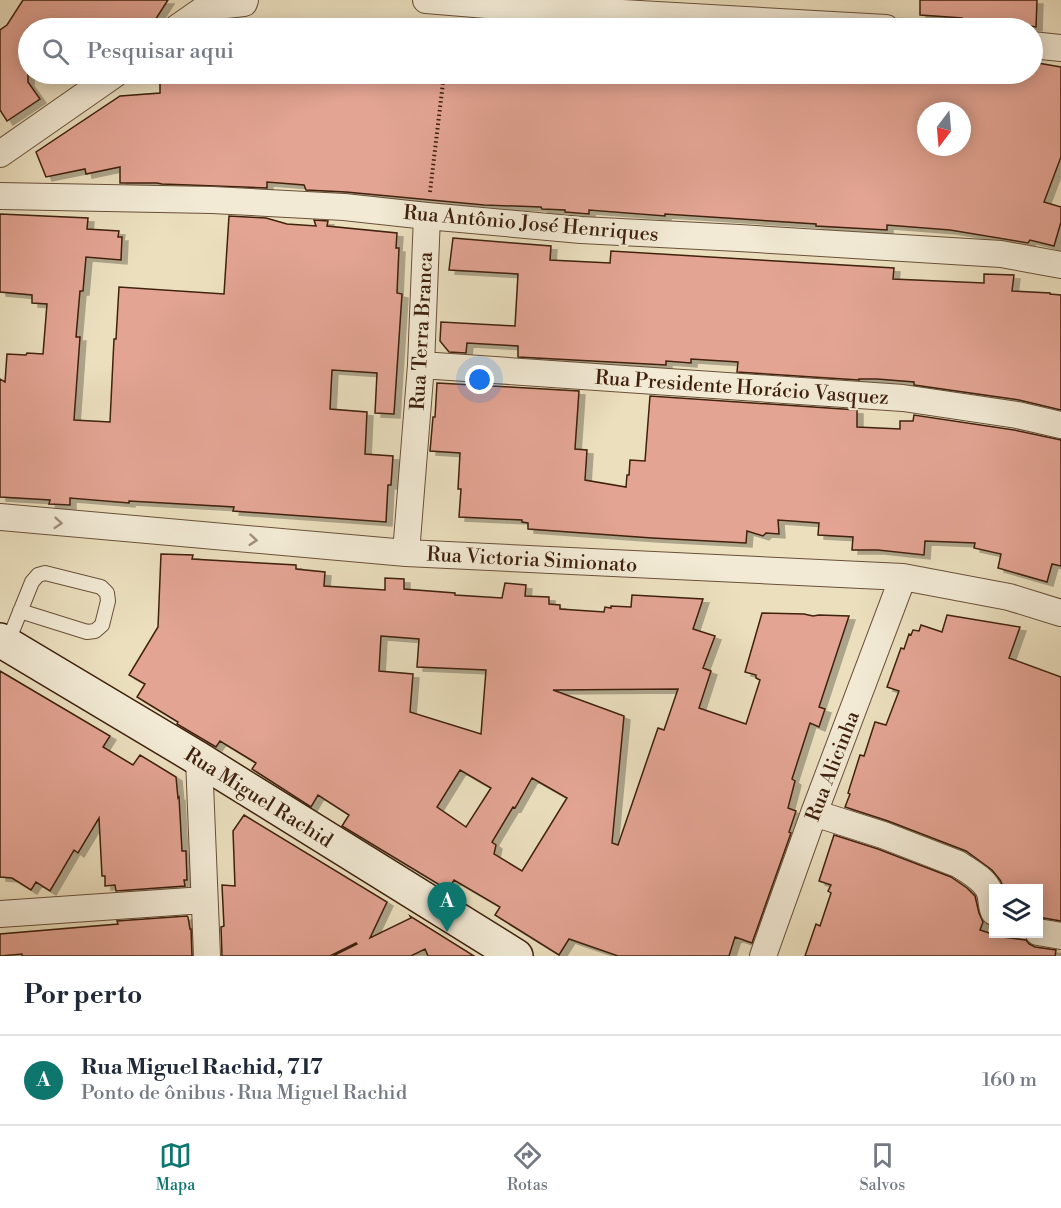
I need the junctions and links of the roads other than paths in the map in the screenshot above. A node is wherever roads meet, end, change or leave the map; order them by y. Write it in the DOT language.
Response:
graph roads {
  1 [pos="245,0"];
  2 [pos="426,0"];
  3 [pos="200,3"];
  4 [pos="186,18"];
  5 [pos="728,18"];
  6 [pos="1043,46"];
  7 [pos="1061,48"];
  8 [pos="101,84"];
  9 [pos="0,154"];
  10 [pos="0,196"];
  11 [pos="427,216"];
  12 [pos="1061,265"];
  13 [pos="421,365"];
  14 [pos="1061,425"];
  15 [pos="0,518"];
  16 [pos="406,554"];
  17 [pos="903,577"];
  18 [pos="20,611"];
  19 [pos="1061,613"];
  20 [pos="4,642"];
  21 [pos="200,759"];
  22 [pos="814,813"];
  23 [pos="989,895"];
  24 [pos="204,900"];
  25 [pos="0,914"];
  26 [pos="1043,933"];
  27 [pos="1061,936"];
  28 [pos="207,956"];
  29 [pos="516,956"];
  30 [pos="763,956"];
  1 -- 3 [label="street"];
  2 -- 5 [label="street"];
  3 -- 4 [label="street"];
  6 -- 7 [label="street"];
  8 -- 9 [label="street"];
  10 -- 11 [label="street, Rua Antônio José Henriques"];
  11 -- 12 [label="street, Rua Antônio José Henriques"];
  11 -- 13 [label="street, Rua Terra Branca"];
  13 -- 14 [label="street, Rua Presidente Horácio Vasquez"];
  13 -- 16 [label="street, Rua Terra Branca"];
  15 -- 16 [label="street, Rua Victoria Simionato, one-way"];
  16 -- 17 [label="street, Rua Victoria Simionato"];
  17 -- 19 [label="street, Rua Victoria Simionato"];
  17 -- 22 [label="street, Rua Alicinha"];
  18 -- 18 [label="lane"];
  18 -- 20 [label="lane"];
  20 -- 21 [label="main road, Rua Miguel Rachid"];
  21 -- 24 [label="street"];
  21 -- 29 [label="main road, Rua Miguel Rachid"];
  22 -- 23 [label="street"];
  22 -- 30 [label="street, Rua Alicinha"];
  24 -- 25 [label="street"];
  24 -- 28 [label="street"];
  26 -- 27 [label="street"];
}
